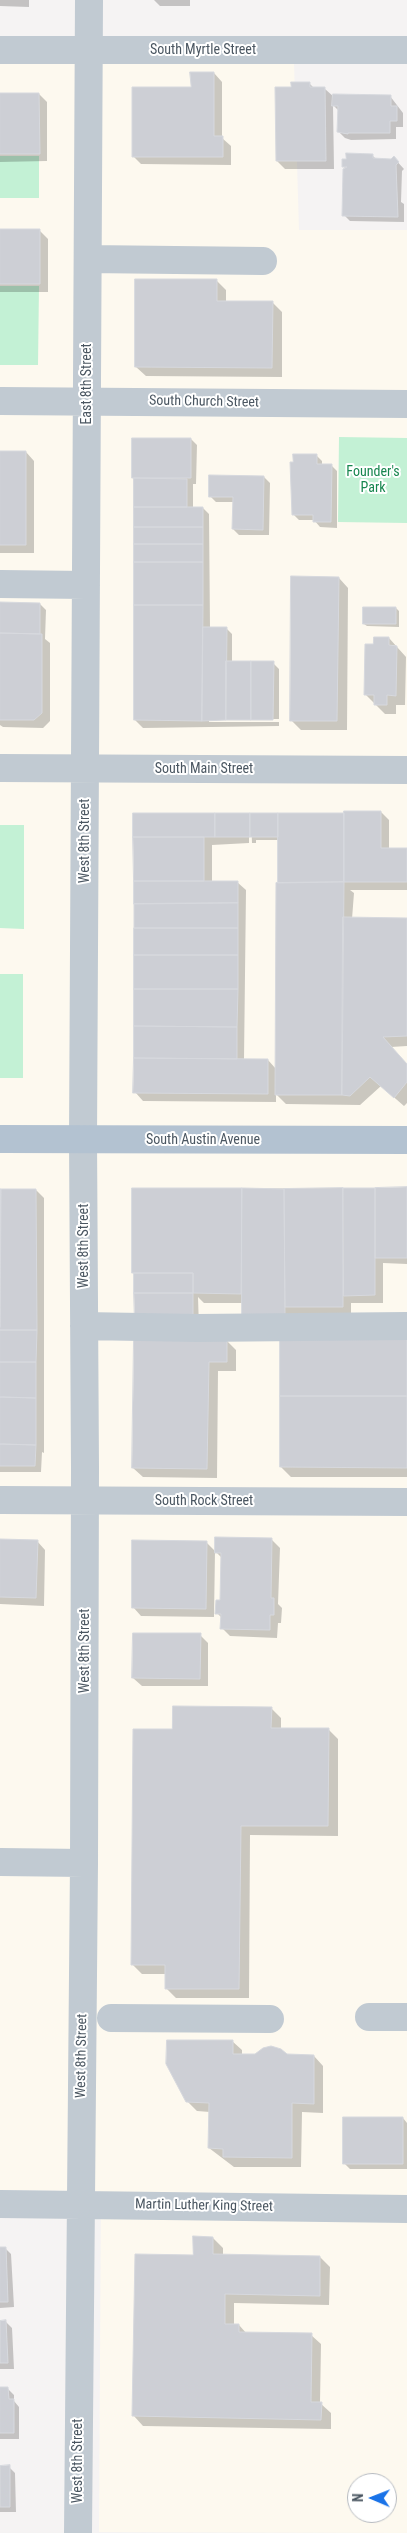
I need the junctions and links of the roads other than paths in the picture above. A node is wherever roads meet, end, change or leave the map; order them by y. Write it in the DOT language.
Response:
graph roads {
  1 [pos="89,0"];
  2 [pos="89,49"];
  3 [pos="0,50"];
  4 [pos="407,50"];
  5 [pos="88,259"];
  6 [pos="263,261"];
  7 [pos="0,401"];
  8 [pos="87,401"];
  9 [pos="407,404"];
  10 [pos="0,584"];
  11 [pos="86,585"];
  12 [pos="0,768"];
  13 [pos="85,769"];
  14 [pos="407,770"];
  15 [pos="0,1139"];
  16 [pos="83,1139"];
  17 [pos="407,1140"];
  18 [pos="84,1326"];
  19 [pos="407,1326"];
  20 [pos="0,1500"];
  21 [pos="85,1500"];
  22 [pos="407,1502"];
  23 [pos="0,1862"];
  24 [pos="84,1863"];
  25 [pos="369,2017"];
  26 [pos="407,2017"];
  27 [pos="111,2018"];
  28 [pos="270,2019"];
  29 [pos="0,2204"];
  30 [pos="80,2204"];
  31 [pos="407,2209"];
  32 [pos="78,2533"];
  1 -- 2 [label="street, East 8th Street"];
  2 -- 3 [label="street, South Myrtle Street"];
  2 -- 4 [label="street, South Myrtle Street"];
  2 -- 5 [label="street, East 8th Street"];
  5 -- 6 [label="street"];
  5 -- 8 [label="street, East 8th Street"];
  7 -- 8 [label="street, South Church Street"];
  8 -- 9 [label="street, South Church Street"];
  8 -- 11 [label="street, East 8th Street"];
  10 -- 11 [label="street"];
  11 -- 13 [label="street, East 8th Street"];
  12 -- 13 [label="street, South Main Street"];
  13 -- 14 [label="street, South Main Street"];
  13 -- 16 [label="street, West 8th Street"];
  15 -- 16 [label="main road, South Austin Avenue"];
  16 -- 17 [label="main road, South Austin Avenue"];
  16 -- 18 [label="street, West 8th Street"];
  18 -- 19 [label="street"];
  18 -- 21 [label="street, West 8th Street"];
  20 -- 21 [label="street, South Rock Street"];
  21 -- 22 [label="street, South Rock Street"];
  21 -- 24 [label="street, West 8th Street"];
  23 -- 24 [label="street"];
  24 -- 30 [label="street, West 8th Street"];
  25 -- 26 [label="street"];
  27 -- 28 [label="street"];
  29 -- 30 [label="street, Martin Luther King Street"];
  30 -- 31 [label="street, Martin Luther King Street"];
  30 -- 32 [label="street, West 8th Street"];
}
